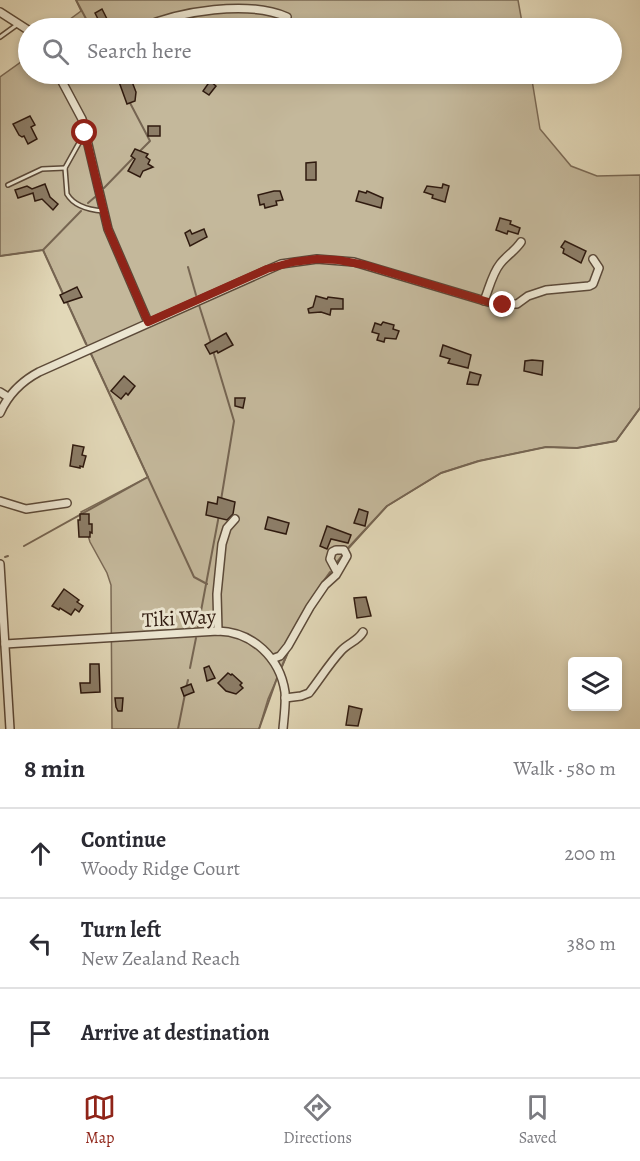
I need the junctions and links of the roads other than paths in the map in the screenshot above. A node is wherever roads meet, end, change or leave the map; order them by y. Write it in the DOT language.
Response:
graph roads {
  1 [pos="0,12"];
  2 [pos="287,16"];
  3 [pos="166,18"];
  4 [pos="18,22"];
  5 [pos="18,24"];
  6 [pos="0,37"];
  7 [pos="63,84"];
  8 [pos="85,133"];
  9 [pos="65,168"];
  10 [pos="8,185"];
  11 [pos="104,211"];
  12 [pos="521,242"];
  13 [pos="592,259"];
  14 [pos="484,301"];
  15 [pos="148,322"];
  16 [pos="0,392"];
  17 [pos="8,397"];
  18 [pos="0,413"];
  19 [pos="0,501"];
  20 [pos="67,503"];
  21 [pos="235,519"];
  22 [pos="0,564"];
  23 [pos="337,572"];
  24 [pos="218,631"];
  25 [pos="363,632"];
  26 [pos="5,644"];
  27 [pos="272,659"];
  28 [pos="3,661"];
  29 [pos="285,698"];
  30 [pos="10,729"];
  31 [pos="283,729"];
  1 -- 4 [label="street"];
  2 -- 3 [label="street"];
  5 -- 6 [label="lane"];
  7 -- 8 [label="street"];
  8 -- 9 [label="lane"];
  8 -- 11 [label="street"];
  9 -- 10 [label="lane"];
  9 -- 11 [label="lane"];
  11 -- 15 [label="street"];
  12 -- 14 [label="street"];
  13 -- 14 [label="street"];
  14 -- 15 [label="street"];
  15 -- 17 [label="street"];
  16 -- 17 [label="street"];
  17 -- 18 [label="street"];
  19 -- 20 [label="street"];
  21 -- 24 [label="street"];
  22 -- 26 [label="street"];
  23 -- 27 [label="street"];
  24 -- 26 [label="street, Tiki Way"];
  24 -- 27 [label="street, Tiki Way"];
  25 -- 29 [label="street"];
  26 -- 28 [label="street"];
  27 -- 29 [label="street, Tiki Way"];
  28 -- 30 [label="street"];
  29 -- 31 [label="street, Tiki Way"];
}
